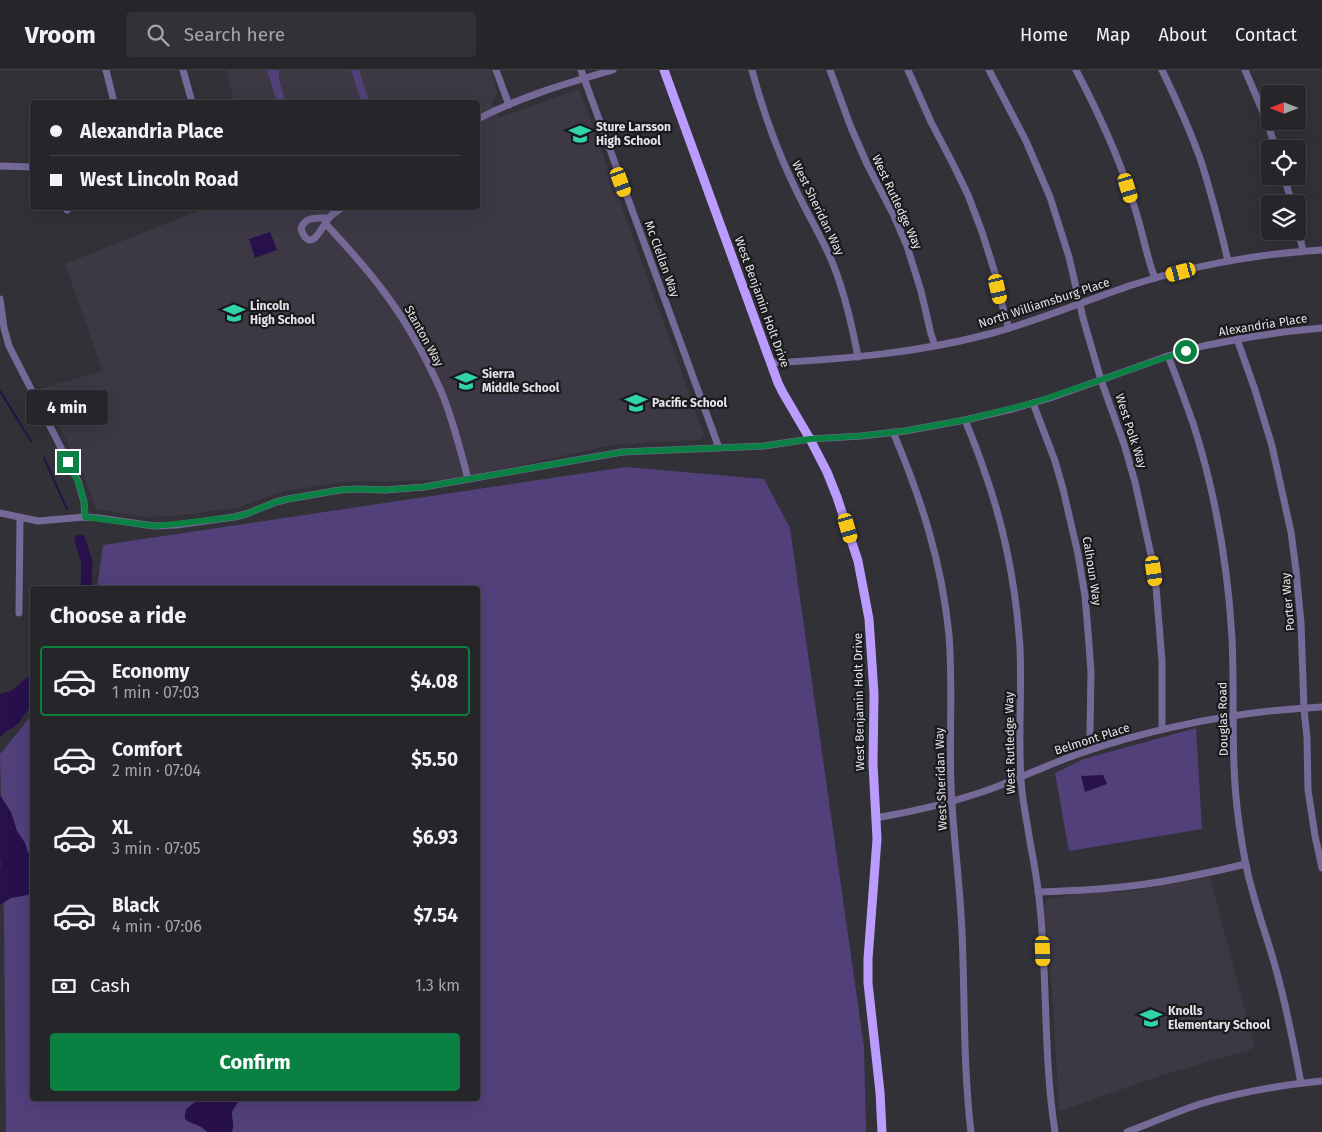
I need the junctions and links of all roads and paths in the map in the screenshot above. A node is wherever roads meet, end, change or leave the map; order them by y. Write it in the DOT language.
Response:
graph roads {
  1 [pos="106,70"];
  2 [pos="183,70"];
  3 [pos="496,70"];
  4 [pos="581,70"];
  5 [pos="613,70"];
  6 [pos="664,70"];
  7 [pos="752,70"];
  8 [pos="830,70"];
  9 [pos="908,70"];
  10 [pos="989,70"];
  11 [pos="1076,70"];
  12 [pos="1162,70"];
  13 [pos="1245,70"];
  14 [pos="584,78"];
  15 [pos="114,100"];
  16 [pos="191,100"];
  17 [pos="509,105"];
  18 [pos="480,118"];
  19 [pos="1273,140"];
  20 [pos="0,166"];
  21 [pos="30,167"];
  22 [pos="339,210"];
  23 [pos="1300,240"];
  24 [pos="1322,250"];
  25 [pos="1302,251"];
  26 [pos="1228,261"];
  27 [pos="1155,278"];
  28 [pos="0,299"];
  29 [pos="1080,304"];
  30 [pos="1009,328"];
  31 [pos="1322,328"];
  32 [pos="1237,339"];
  33 [pos="935,346"];
  34 [pos="1168,356"];
  35 [pos="858,357"];
  36 [pos="771,363"];
  37 [pos="1101,380"];
  38 [pos="1033,403"];
  39 [pos="965,420"];
  40 [pos="893,432"];
  41 [pos="810,439"];
  42 [pos="719,448"];
  43 [pos="468,479"];
  44 [pos="0,513"];
  45 [pos="85,517"];
  46 [pos="20,518"];
  47 [pos="20,613"];
  48 [pos="1322,708"];
  49 [pos="1304,709"];
  50 [pos="1233,716"];
  51 [pos="1162,729"];
  52 [pos="1096,748"];
  53 [pos="1020,777"];
  54 [pos="951,802"];
  55 [pos="876,818"];
  56 [pos="1246,864"];
  57 [pos="1322,868"];
  58 [pos="1038,892"];
  59 [pos="1322,1081"];
  60 [pos="1301,1083"];
  61 [pos="882,1132"];
  62 [pos="970,1132"];
  63 [pos="1055,1132"];
  64 [pos="1127,1132"];
  1 -- 15 [label="street"];
  2 -- 16 [label="street"];
  3 -- 17 [label="street"];
  4 -- 14 [label="street, Mc Clellan Way"];
  5 -- 14 [label="street"];
  6 -- 36 [label="main road, West Benjamin Holt Drive"];
  7 -- 35 [label="street, West Sheridan Way"];
  8 -- 33 [label="street, West Rutledge Way"];
  9 -- 30 [label="street"];
  10 -- 29 [label="street, West Polk Way"];
  11 -- 27 [label="street"];
  12 -- 26 [label="street"];
  13 -- 19 [label="street"];
  14 -- 17 [label="street"];
  14 -- 42 [label="street, Mc Clellan Way"];
  17 -- 18 [label="street"];
  20 -- 21 [label="street"];
  22 -- 43 [label="street, Stanton Way"];
  23 -- 25 [label="street"];
  24 -- 25 [label="street, North Williamsburg Place"];
  25 -- 26 [label="street, North Williamsburg Place"];
  26 -- 27 [label="street, North Williamsburg Place"];
  27 -- 29 [label="street, North Williamsburg Place"];
  28 -- 45 [label="street"];
  29 -- 30 [label="street, North Williamsburg Place"];
  29 -- 37 [label="street, West Polk Way"];
  30 -- 33 [label="street, North Williamsburg Place"];
  31 -- 32 [label="street, Alexandria Place"];
  32 -- 34 [label="street, Alexandria Place"];
  32 -- 49 [label="street, Porter Way"];
  33 -- 35 [label="street, North Williamsburg Place"];
  34 -- 37 [label="street, Alexandria Place"];
  34 -- 50 [label="street, Douglas Road"];
  35 -- 36 [label="street, North Williamsburg Place"];
  36 -- 41 [label="main road, West Benjamin Holt Drive"];
  37 -- 38 [label="street, Alexandria Place"];
  37 -- 51 [label="street, West Polk Way"];
  38 -- 39 [label="street, Alexandria Place"];
  38 -- 52 [label="street, Calhoun Way"];
  39 -- 40 [label="street, Alexandria Place"];
  39 -- 53 [label="street, West Rutledge Way"];
  40 -- 41 [label="street, Alexandria Place"];
  40 -- 54 [label="street, West Sheridan Way"];
  41 -- 42 [label="street, Alexandria Place"];
  41 -- 55 [label="main road, West Benjamin Holt Drive"];
  42 -- 43 [label="street, Alexandria Place"];
  43 -- 45 [label="street, Alexandria Place"];
  44 -- 46 [label="street, Alexandria Place"];
  45 -- 46 [label="street, Alexandria Place"];
  46 -- 47 [label="street"];
  48 -- 49 [label="street, Belmont Place"];
  49 -- 50 [label="street, Belmont Place"];
  49 -- 57 [label="street, Porter Way"];
  50 -- 51 [label="street, Belmont Place"];
  50 -- 56 [label="street, Douglas Road"];
  51 -- 52 [label="street, Belmont Place"];
  52 -- 53 [label="street, Belmont Place"];
  53 -- 54 [label="street, Belmont Place"];
  53 -- 58 [label="street, West Rutledge Way"];
  54 -- 55 [label="street, Belmont Place"];
  54 -- 62 [label="street, West Sheridan Way"];
  55 -- 61 [label="main road, West Benjamin Holt Drive"];
  56 -- 58 [label="street"];
  56 -- 60 [label="street, Douglas Road"];
  58 -- 63 [label="street, West Rutledge Way"];
  59 -- 60 [label="street"];
  60 -- 64 [label="street"];
}
